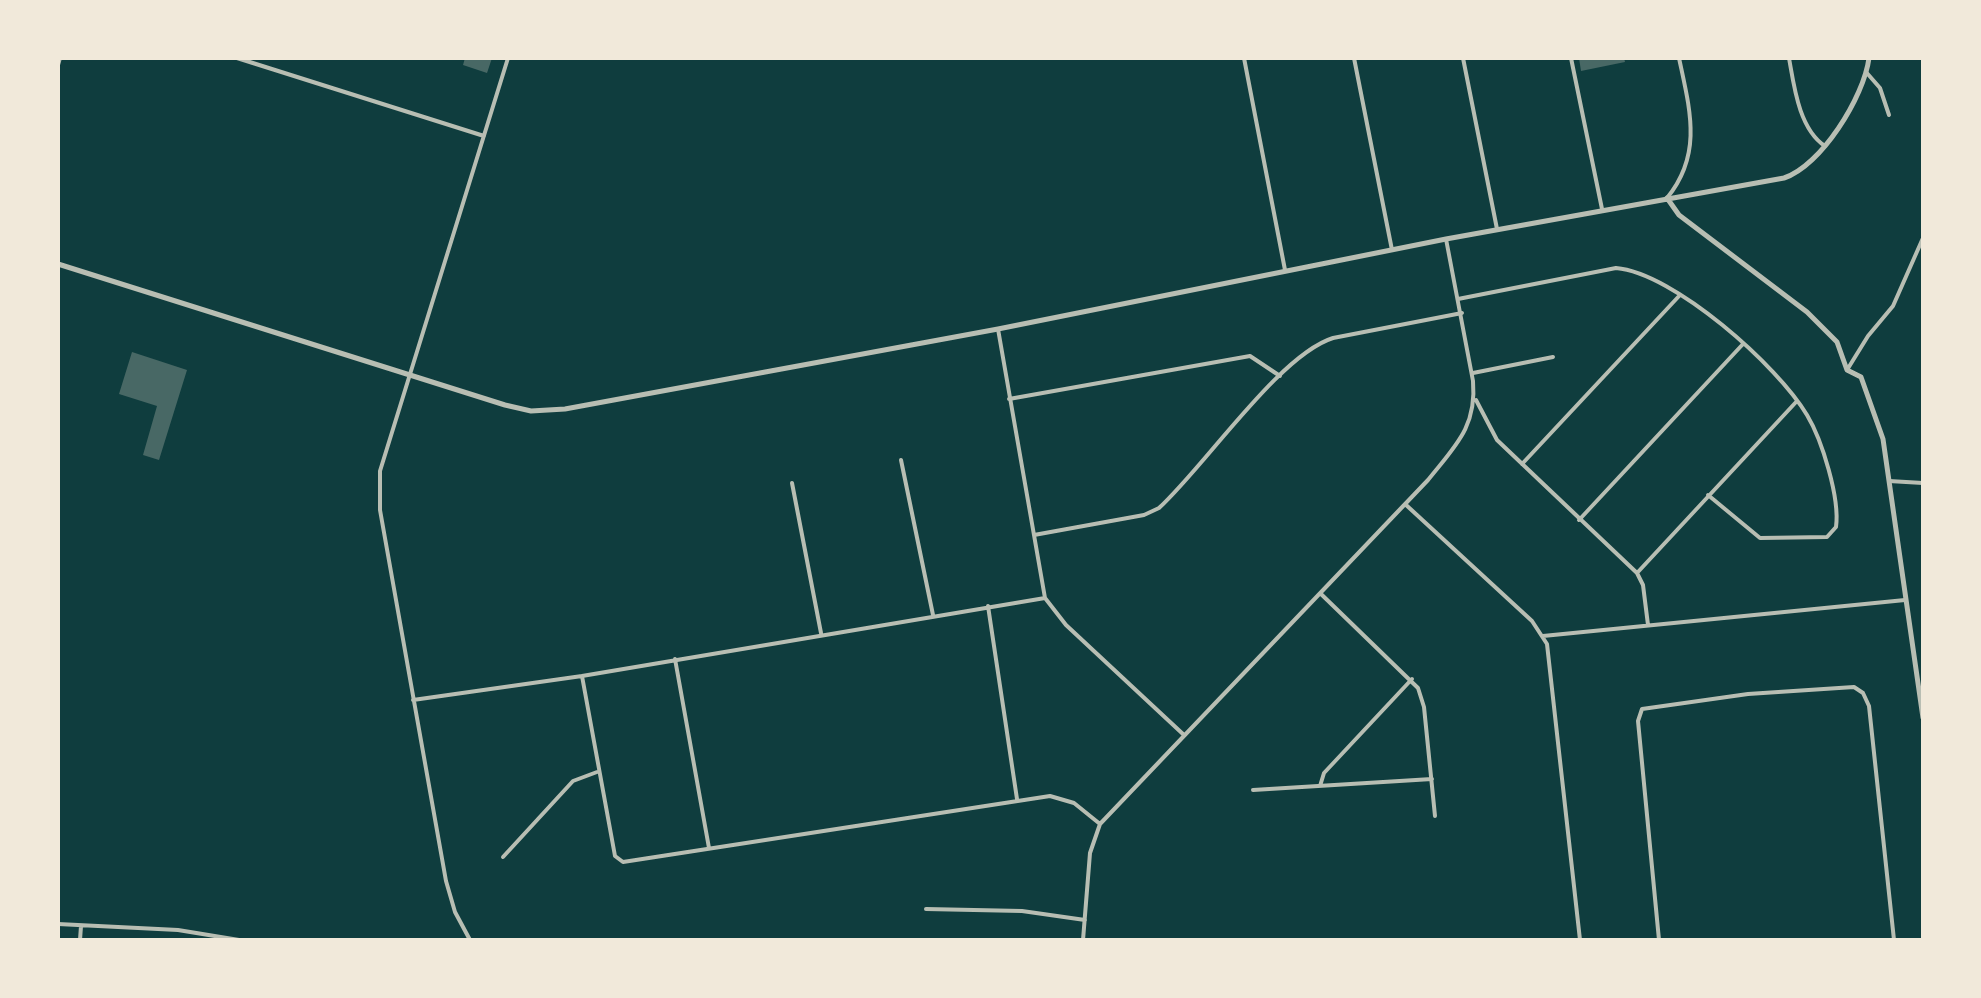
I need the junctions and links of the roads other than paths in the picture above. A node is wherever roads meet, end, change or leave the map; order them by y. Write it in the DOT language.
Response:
graph roads {
  1 [pos="60,58"];
  2 [pos="237,58"];
  3 [pos="508,58"];
  4 [pos="1244,58"];
  5 [pos="1354,58"];
  6 [pos="1463,58"];
  7 [pos="1571,58"];
  8 [pos="1679,58"];
  9 [pos="1789,58"];
  10 [pos="1869,58"];
  11 [pos="58,65"];
  12 [pos="1866,72"];
  13 [pos="1889,115"];
  14 [pos="484,136"];
  15 [pos="1826,146"];
  16 [pos="1667,198"];
  17 [pos="1602,209"];
  18 [pos="1497,229"];
  19 [pos="1923,238"];
  20 [pos="1446,239"];
  21 [pos="1392,250"];
  22 [pos="58,264"];
  23 [pos="1285,270"];
  24 [pos="1680,295"];
  25 [pos="1458,299"];
  26 [pos="1463,313"];
  27 [pos="998,329"];
  28 [pos="1743,344"];
  29 [pos="1553,357"];
  30 [pos="1847,370"];
  31 [pos="1472,373"];
  32 [pos="411,376"];
  33 [pos="1280,376"];
  34 [pos="1475,398"];
  35 [pos="1009,399"];
  36 [pos="1797,401"];
  37 [pos="901,460"];
  38 [pos="1522,464"];
  39 [pos="1889,481"];
  40 [pos="792,483"];
  41 [pos="1923,483"];
  42 [pos="1708,495"];
  43 [pos="1405,504"];
  44 [pos="1579,520"];
  45 [pos="1034,535"];
  46 [pos="1637,573"];
  47 [pos="1320,593"];
  48 [pos="1045,598"];
  49 [pos="1905,600"];
  50 [pos="988,606"];
  51 [pos="933,615"];
  52 [pos="1649,625"];
  53 [pos="821,634"];
  54 [pos="1543,636"];
  55 [pos="675,659"];
  56 [pos="582,676"];
  57 [pos="1412,679"];
  58 [pos="413,700"];
  59 [pos="1923,718"];
  60 [pos="1184,735"];
  61 [pos="597,772"];
  62 [pos="1432,779"];
  63 [pos="1320,786"];
  64 [pos="1253,790"];
  65 [pos="1017,799"];
  66 [pos="1435,816"];
  67 [pos="1100,824"];
  68 [pos="709,848"];
  69 [pos="503,857"];
  70 [pos="926,909"];
  71 [pos="1085,920"];
  72 [pos="58,924"];
  73 [pos="81,926"];
  74 [pos="80,940"];
  75 [pos="239,940"];
  76 [pos="470,940"];
  77 [pos="1083,940"];
  78 [pos="1580,940"];
  79 [pos="1659,940"];
  80 [pos="1894,940"];
  1 -- 11 [label="street"];
  2 -- 14 [label="street"];
  3 -- 14 [label="street"];
  4 -- 23 [label="street"];
  5 -- 21 [label="street"];
  6 -- 18 [label="street"];
  7 -- 17 [label="street"];
  8 -- 16 [label="street"];
  9 -- 15 [label="street"];
  10 -- 12 [label="street"];
  12 -- 13 [label="street"];
  12 -- 15 [label="street"];
  14 -- 32 [label="street"];
  15 -- 16 [label="street"];
  16 -- 17 [label="street"];
  16 -- 30 [label="street"];
  17 -- 18 [label="street"];
  18 -- 20 [label="street"];
  19 -- 30 [label="street"];
  20 -- 21 [label="street"];
  20 -- 25 [label="street"];
  21 -- 23 [label="street"];
  22 -- 32 [label="street"];
  23 -- 27 [label="street"];
  24 -- 25 [label="street"];
  24 -- 28 [label="street"];
  24 -- 38 [label="street"];
  25 -- 26 [label="street"];
  26 -- 31 [label="street"];
  26 -- 33 [label="street"];
  27 -- 32 [label="street"];
  27 -- 35 [label="street"];
  28 -- 36 [label="street"];
  28 -- 44 [label="street"];
  29 -- 31 [label="street"];
  30 -- 39 [label="street"];
  31 -- 34 [label="street"];
  32 -- 58 [label="street"];
  33 -- 35 [label="street"];
  33 -- 45 [label="street"];
  34 -- 38 [label="street"];
  34 -- 43 [label="street"];
  35 -- 45 [label="street"];
  36 -- 42 [label="street"];
  36 -- 42 [label="street"];
  37 -- 51 [label="street"];
  38 -- 44 [label="street"];
  39 -- 41 [label="street"];
  39 -- 49 [label="street"];
  40 -- 53 [label="street"];
  42 -- 46 [label="street"];
  43 -- 47 [label="street"];
  43 -- 54 [label="street"];
  44 -- 46 [label="street"];
  45 -- 48 [label="street"];
  46 -- 52 [label="street"];
  47 -- 57 [label="street"];
  47 -- 60 [label="street"];
  48 -- 50 [label="street"];
  48 -- 60 [label="street"];
  49 -- 52 [label="street"];
  49 -- 59 [label="street"];
  50 -- 51 [label="street"];
  50 -- 65 [label="street"];
  51 -- 53 [label="street"];
  52 -- 54 [label="street"];
  53 -- 55 [label="street"];
  54 -- 78 [label="street"];
  55 -- 56 [label="street"];
  55 -- 68 [label="street"];
  56 -- 58 [label="street"];
  56 -- 61 [label="street"];
  57 -- 62 [label="street"];
  57 -- 63 [label="street"];
  58 -- 76 [label="street"];
  60 -- 67 [label="street"];
  61 -- 68 [label="street"];
  61 -- 69 [label="street"];
  62 -- 63 [label="street"];
  62 -- 66 [label="street"];
  63 -- 64 [label="street"];
  65 -- 67 [label="street"];
  65 -- 68 [label="street"];
  67 -- 71 [label="street"];
  70 -- 71 [label="street"];
  71 -- 77 [label="street"];
  72 -- 73 [label="street"];
  73 -- 74 [label="street"];
  73 -- 75 [label="street"];
  79 -- 80 [label="street"];
}
